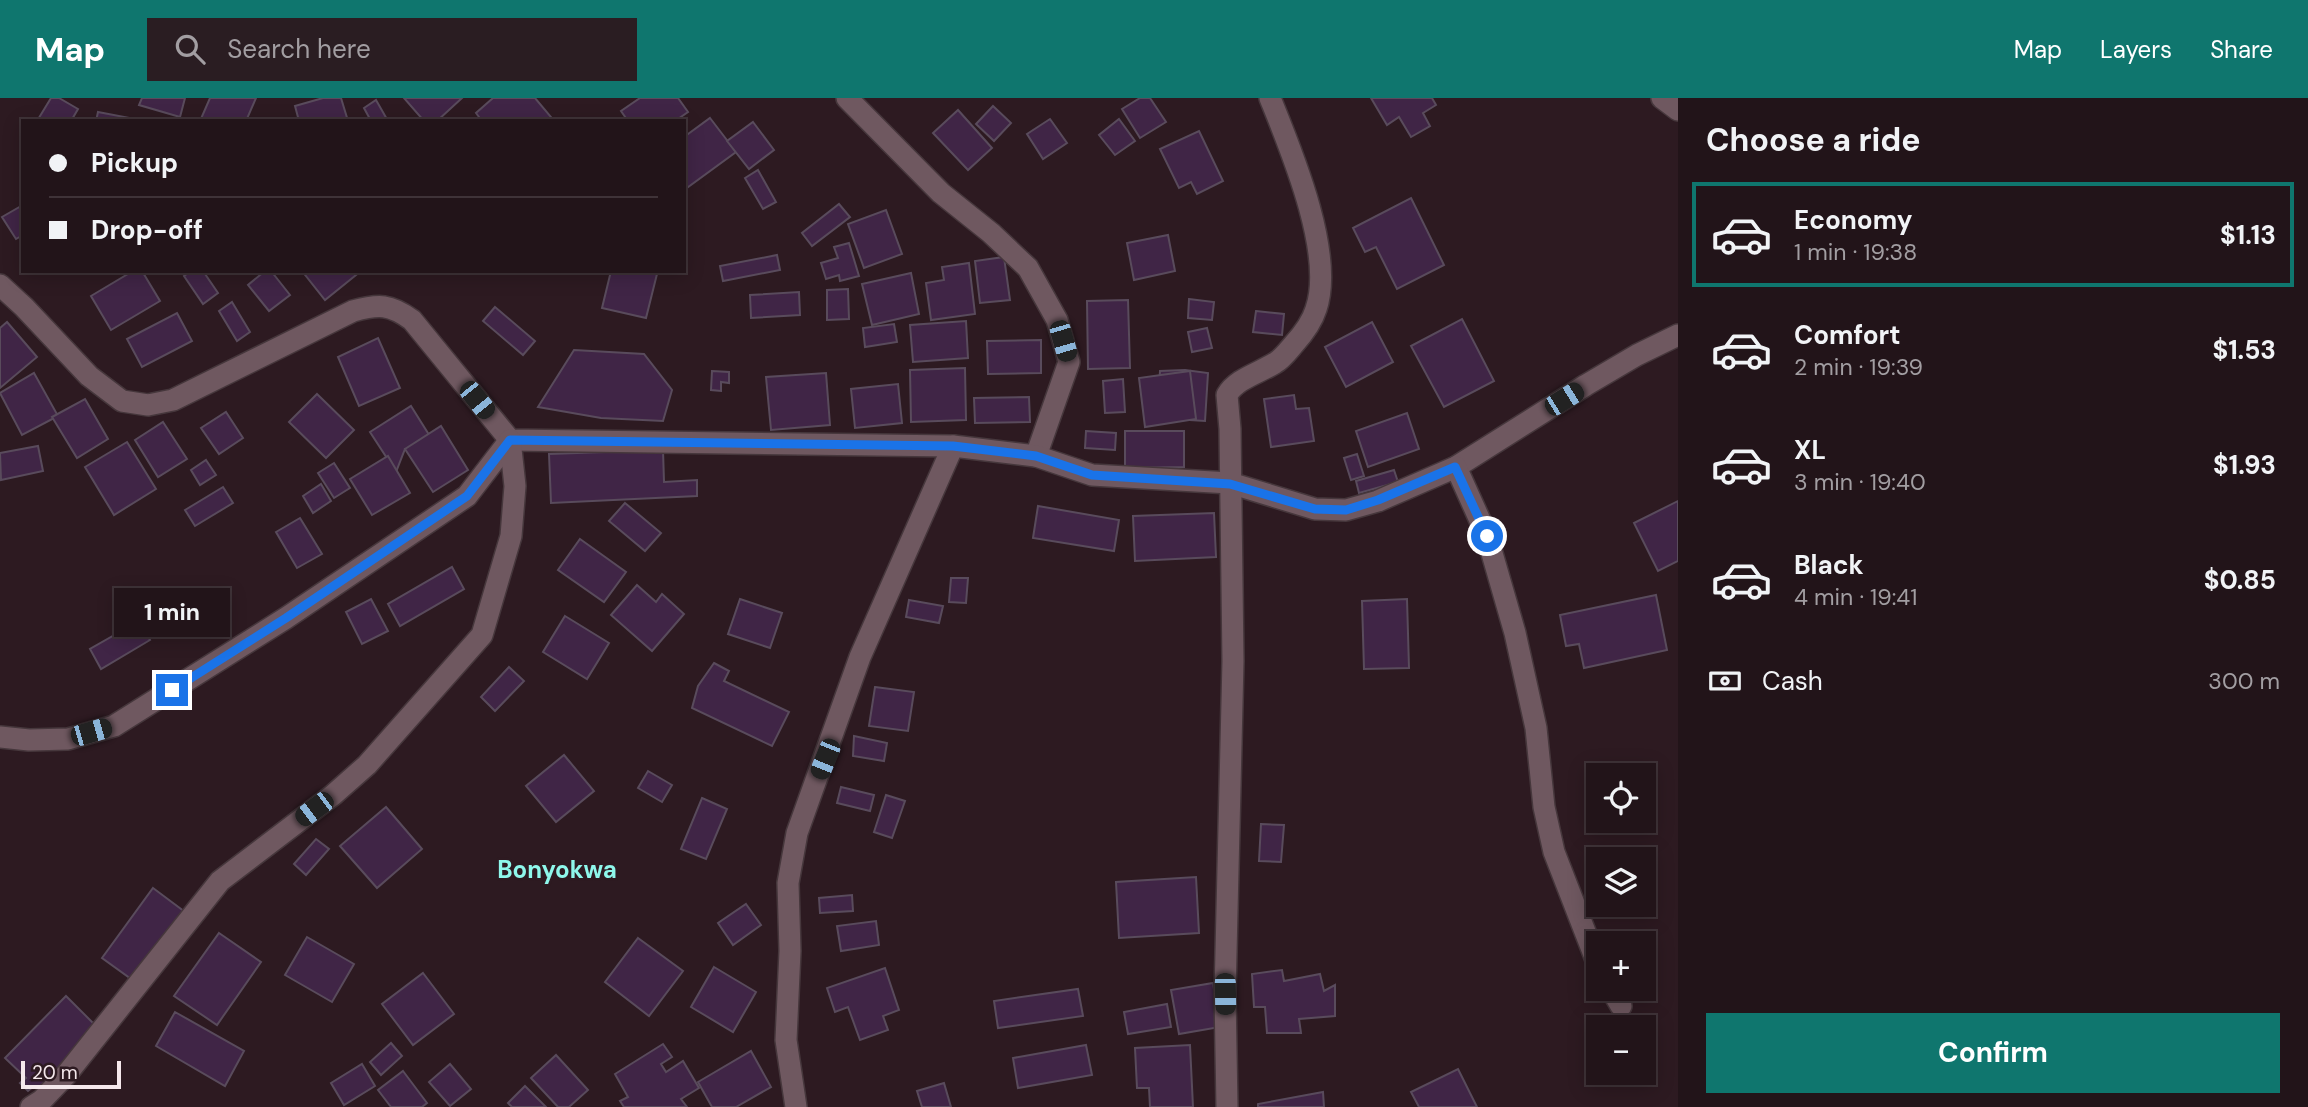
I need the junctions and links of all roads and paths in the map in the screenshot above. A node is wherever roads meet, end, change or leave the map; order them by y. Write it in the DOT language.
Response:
graph roads {
  1 [pos="847,98"];
  2 [pos="1270,98"];
  3 [pos="1662,98"];
  4 [pos="1678,110"];
  5 [pos="0,285"];
  6 [pos="1678,335"];
  7 [pos="510,440"];
  8 [pos="953,446"];
  9 [pos="1036,456"];
  10 [pos="1455,467"];
  11 [pos="1230,484"];
  12 [pos="0,737"];
  13 [pos="1586,934"];
  14 [pos="31,1107"];
  15 [pos="796,1107"];
  16 [pos="1227,1107"];
  1 -- 9 [label="street"];
  2 -- 11 [label="street"];
  3 -- 4 [label="street"];
  5 -- 7 [label="street"];
  6 -- 10 [label="street"];
  7 -- 8 [label="street"];
  7 -- 12 [label="street"];
  7 -- 14 [label="street"];
  8 -- 9 [label="street"];
  8 -- 15 [label="street"];
  9 -- 11 [label="street"];
  10 -- 11 [label="street"];
  10 -- 13 [label="street"];
  11 -- 16 [label="street"];
}
